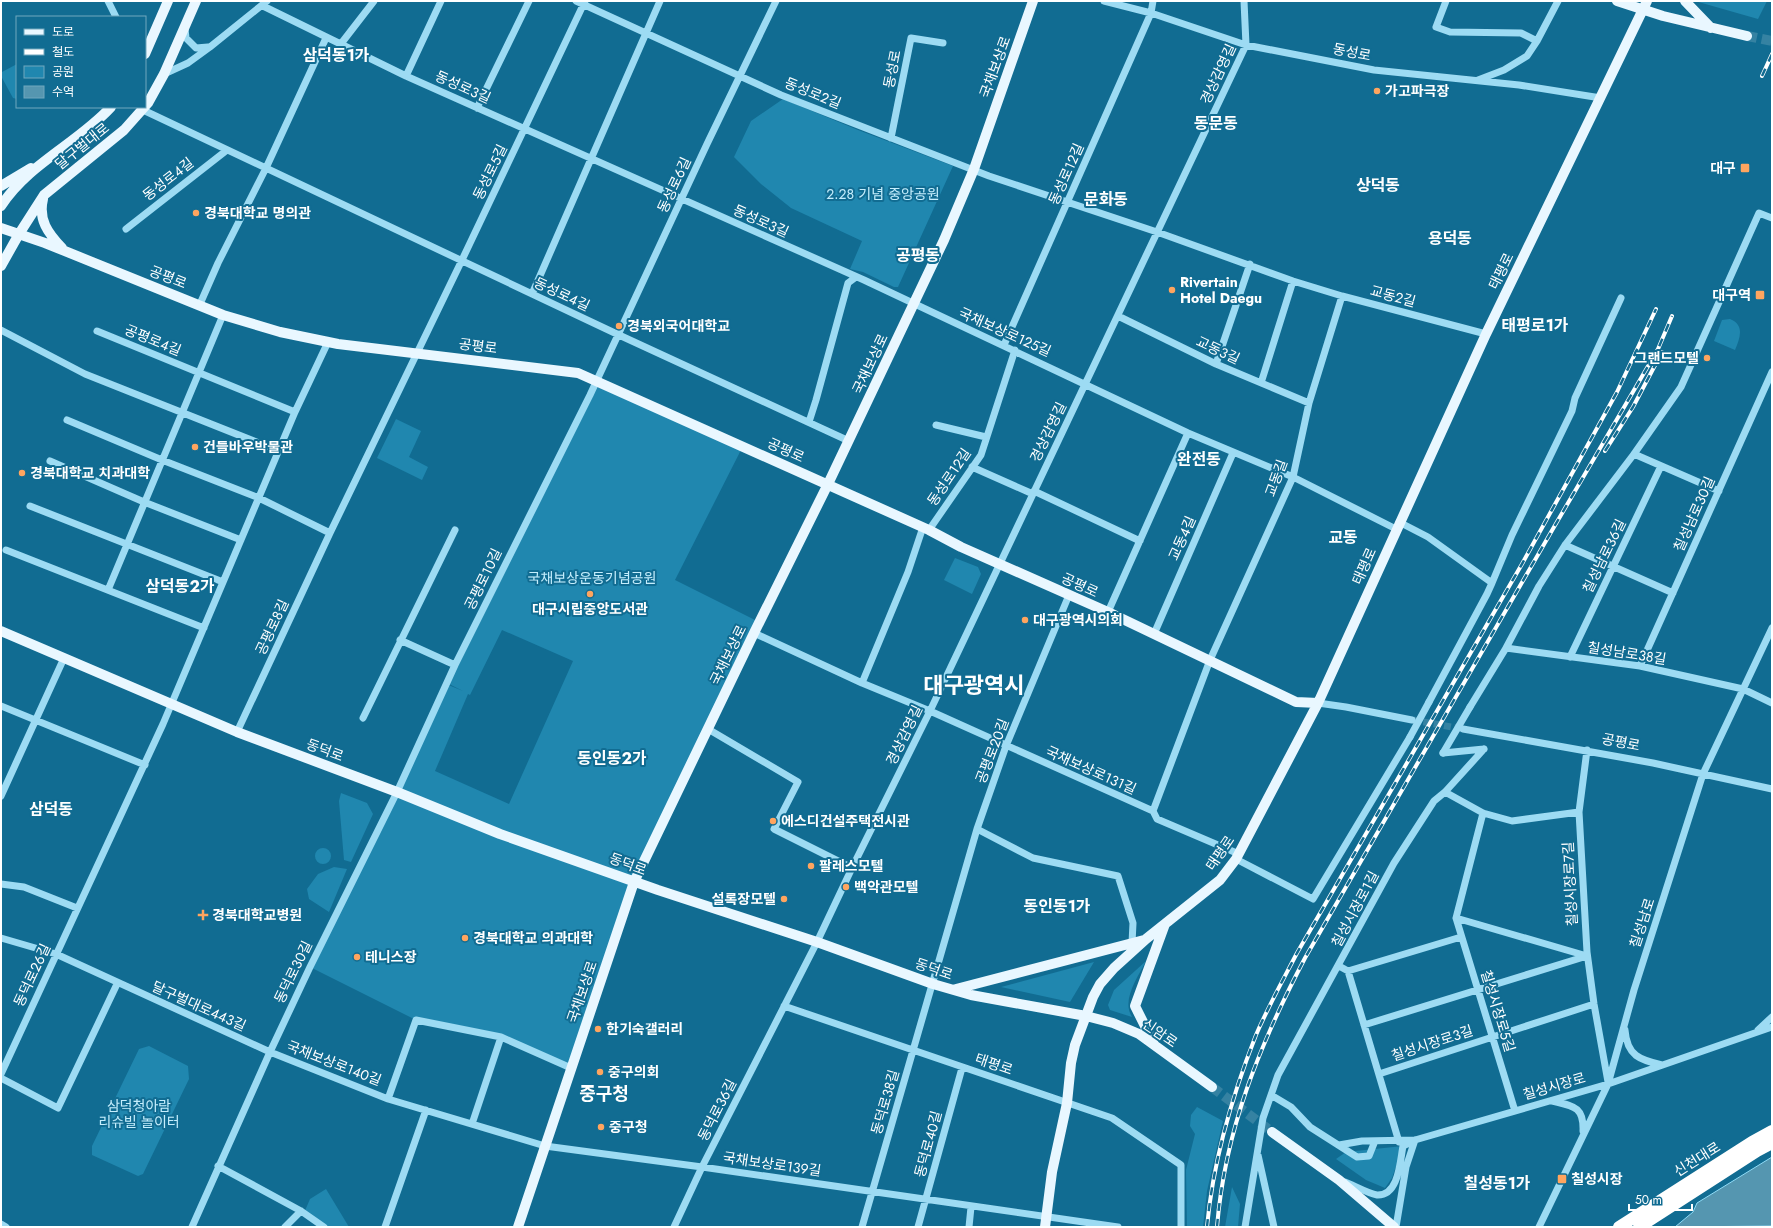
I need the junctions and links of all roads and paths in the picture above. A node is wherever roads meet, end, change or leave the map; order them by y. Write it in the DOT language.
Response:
graph roads {
  1 [pos="108,1"];
  2 [pos="168,1"];
  3 [pos="196,1"];
  4 [pos="374,1"];
  5 [pos="441,1"];
  6 [pos="529,1"];
  7 [pos="660,1"];
  8 [pos="776,1"];
  9 [pos="1033,1"];
  10 [pos="1104,1"];
  11 [pos="1153,1"];
  12 [pos="1244,1"];
  13 [pos="1446,1"];
  14 [pos="1558,1"];
  15 [pos="1617,1"];
  16 [pos="1685,1"];
  17 [pos="582,2"];
  18 [pos="265,3"];
  19 [pos="1644,5"];
  20 [pos="1151,13"];
  21 [pos="116,16"];
  22 [pos="184,28"];
  23 [pos="1711,28"];
  24 [pos="646,33"];
  25 [pos="1747,36"];
  26 [pos="326,38"];
  27 [pos="1537,41"];
  28 [pos="943,43"];
  29 [pos="340,45"];
  30 [pos="1246,45"];
  31 [pos="210,47"];
  32 [pos="146,52"];
  33 [pos="164,74"];
  34 [pos="406,76"];
  35 [pos="740,77"];
  36 [pos="1477,81"];
  37 [pos="1601,98"];
  38 [pos="146,105"];
  39 [pos="110,108"];
  40 [pos="478,108"];
  41 [pos="143,110"];
  42 [pos="525,128"];
  43 [pos="891,138"];
  44 [pos="227,150"];
  45 [pos="50,157"];
  46 [pos="591,158"];
  47 [pos="266,168"];
  48 [pos="974,169"];
  49 [pos="1,186"];
  50 [pos="44,195"];
  51 [pos="682,200"];
  52 [pos="1068,203"];
  53 [pos="1,206"];
  54 [pos="1772,218"];
  55 [pos="1,228"];
  56 [pos="126,229"];
  57 [pos="1157,232"];
  58 [pos="19,234"];
  59 [pos="66,252"];
  60 [pos="462,260"];
  61 [pos="1250,264"];
  62 [pos="1,266"];
  63 [pos="856,277"];
  64 [pos="1293,280"];
  65 [pos="532,294"];
  66 [pos="1342,296"];
  67 [pos="1621,298"];
  68 [pos="200,304"];
  69 [pos="913,304"];
  70 [pos="223,315"];
  71 [pos="1118,316"];
  72 [pos="1,330"];
  73 [pos="97,331"];
  74 [pos="1486,334"];
  75 [pos="619,335"];
  76 [pos="328,342"];
  77 [pos="1004,345"];
  78 [pos="1015,350"];
  79 [pos="416,352"];
  80 [pos="1216,364"];
  81 [pos="199,372"];
  82 [pos="1772,372"];
  83 [pos="597,380"];
  84 [pos="1261,383"];
  85 [pos="1086,385"];
  86 [pos="1309,404"];
  87 [pos="295,412"];
  88 [pos="182,413"];
  89 [pos="67,420"];
  90 [pos="809,422"];
  91 [pos="936,424"];
  92 [pos="1188,433"];
  93 [pos="986,437"];
  94 [pos="849,441"];
  95 [pos="279,451"];
  96 [pos="1233,453"];
  97 [pos="1634,454"];
  98 [pos="162,460"];
  99 [pos="50,461"];
  100 [pos="1661,466"];
  101 [pos="972,467"];
  102 [pos="1293,477"];
  103 [pos="828,484"];
  104 [pos="1719,491"];
  105 [pos="1034,493"];
  106 [pos="259,498"];
  107 [pos="144,502"];
  108 [pos="30,506"];
  109 [pos="1398,525"];
  110 [pos="926,529"];
  111 [pos="455,530"];
  112 [pos="330,533"];
  113 [pos="241,540"];
  114 [pos="1140,541"];
  115 [pos="126,543"];
  116 [pos="1565,545"];
  117 [pos="6,550"];
  118 [pos="999,564"];
  119 [pos="1613,566"];
  120 [pos="223,582"];
  121 [pos="1492,583"];
  122 [pos="108,590"];
  123 [pos="1673,593"];
  124 [pos="1069,595"];
  125 [pos="1108,612"];
  126 [pos="204,628"];
  127 [pos="1772,628"];
  128 [pos="1,631"];
  129 [pos="754,632"];
  130 [pos="1154,634"];
  131 [pos="400,640"];
  132 [pos="1506,648"];
  133 [pos="1570,657"];
  134 [pos="64,658"];
  135 [pos="1210,660"];
  136 [pos="455,665"];
  137 [pos="1640,666"];
  138 [pos="862,683"];
  139 [pos="1742,689"];
  140 [pos="1318,703"];
  141 [pos="1772,703"];
  142 [pos="171,704"];
  143 [pos="1,706"];
  144 [pos="930,711"];
  145 [pos="363,718"];
  146 [pos="1412,720"];
  147 [pos="36,721"];
  148 [pos="708,729"];
  149 [pos="1463,729"];
  150 [pos="237,732"];
  151 [pos="1006,746"];
  152 [pos="1587,750"];
  153 [pos="144,765"];
  154 [pos="1703,774"];
  155 [pos="1772,789"];
  156 [pos="397,792"];
  157 [pos="1445,792"];
  158 [pos="1,796"];
  159 [pos="1153,811"];
  160 [pos="1579,812"];
  161 [pos="1483,813"];
  162 [pos="977,829"];
  163 [pos="1237,856"];
  164 [pos="852,868"];
  165 [pos="634,882"];
  166 [pos="1,884"];
  167 [pos="77,908"];
  168 [pos="1456,918"];
  169 [pos="1165,924"];
  170 [pos="1462,937"];
  171 [pos="1146,939"];
  172 [pos="2,940"];
  173 [pos="817,942"];
  174 [pos="1132,943"];
  175 [pos="56,954"];
  176 [pos="1587,956"];
  177 [pos="1338,966"];
  178 [pos="1348,971"];
  179 [pos="117,984"];
  180 [pos="933,984"];
  181 [pos="1477,989"];
  182 [pos="954,990"];
  183 [pos="1594,1004"];
  184 [pos="784,1006"];
  185 [pos="1086,1016"];
  186 [pos="1772,1017"];
  187 [pos="1624,1025"];
  188 [pos="1364,1026"];
  189 [pos="1772,1027"];
  190 [pos="1756,1032"];
  191 [pos="501,1037"];
  192 [pos="1492,1037"];
  193 [pos="1155,1046"];
  194 [pos="914,1051"];
  195 [pos="270,1052"];
  196 [pos="1663,1065"];
  197 [pos="571,1068"];
  198 [pos="962,1068"];
  199 [pos="1,1074"];
  200 [pos="1379,1074"];
  201 [pos="1,1078"];
  202 [pos="1608,1084"];
  203 [pos="1212,1087"];
  204 [pos="1271,1095"];
  205 [pos="388,1099"];
  206 [pos="1551,1101"];
  207 [pos="1066,1103"];
  208 [pos="426,1110"];
  209 [pos="1515,1111"];
  210 [pos="472,1124"];
  211 [pos="1772,1131"];
  212 [pos="1272,1132"];
  213 [pos="1583,1135"];
  214 [pos="1415,1140"];
  215 [pos="1375,1141"];
  216 [pos="1399,1142"];
  217 [pos="1772,1143"];
  218 [pos="1339,1145"];
  219 [pos="545,1146"];
  220 [pos="1258,1150"];
  221 [pos="218,1166"];
  222 [pos="702,1167"];
  223 [pos="1339,1180"];
  224 [pos="873,1192"];
  225 [pos="926,1200"];
  226 [pos="971,1207"];
  227 [pos="301,1211"];
  228 [pos="1046,1222"];
  229 [pos="1,1224"];
  230 [pos="6,1227"];
  231 [pos="192,1227"];
  232 [pos="285,1227"];
  233 [pos="324,1227"];
  234 [pos="385,1227"];
  235 [pos="518,1227"];
  236 [pos="674,1227"];
  237 [pos="862,1227"];
  238 [pos="918,1227"];
  239 [pos="969,1227"];
  240 [pos="1118,1227"];
  241 [pos="1181,1227"];
  242 [pos="1245,1227"];
  243 [pos="1274,1227"];
  244 [pos="1395,1227"];
  245 [pos="1538,1227"];
  246 [pos="1619,1227"];
  247 [pos="1639,1227"];
  1 -- 21 [label="street"];
  2 -- 32 [label="main road"];
  3 -- 22 [label="main road, 달구벌대로"];
  4 -- 29 [label="street"];
  5 -- 34 [label="street"];
  6 -- 40 [label="street"];
  7 -- 24 [label="street"];
  8 -- 35 [label="street, 동성로6길"];
  9 -- 48 [label="main road, 국채보상로"];
  10 -- 20 [label="street, 동성로"];
  11 -- 20 [label="street, 동성로12길"];
  12 -- 30 [label="street, 경상감영길"];
  13 -- 27 [label="street"];
  14 -- 27 [label="street"];
  15 -- 19 [label="main road"];
  16 -- 23 [label="main road"];
  17 -- 24 [label="street, 동성로2길"];
  17 -- 42 [label="street, 동성로5길"];
  18 -- 26 [label="street, 동성로3길"];
  18 -- 31 [label="street"];
  19 -- 23 [label="main road"];
  19 -- 37 [label="main road, 태평로"];
  20 -- 30 [label="street, 동성로"];
  20 -- 52 [label="street, 동성로12길"];
  22 -- 31 [label="street"];
  22 -- 33 [label="main road, 달구벌대로"];
  23 -- 25 [label="main road"];
  24 -- 35 [label="street, 동성로2길"];
  24 -- 46 [label="street"];
  26 -- 29 [label="street, 동성로3길"];
  26 -- 47 [label="street"];
  27 -- 36 [label="street"];
  28 -- 43 [label="street, 동성로"];
  29 -- 34 [label="street, 동성로3길"];
  30 -- 36 [label="street, 동성로"];
  30 -- 57 [label="street, 경상감영길"];
  31 -- 33 [label="street"];
  33 -- 38 [label="main road, 달구벌대로"];
  34 -- 40 [label="street, 동성로3길"];
  35 -- 43 [label="street, 동성로2길"];
  35 -- 51 [label="street, 동성로6길"];
  36 -- 37 [label="street, 동성로"];
  37 -- 74 [label="main road, 태평로"];
  39 -- 45 [label="main road, 달구벌대로"];
  40 -- 42 [label="street, 동성로3길"];
  41 -- 44 [label="street, 동성로4길"];
  41 -- 50 [label="main road, 달구벌대로"];
  42 -- 46 [label="street, 동성로3길"];
  42 -- 60 [label="street, 동성로5길"];
  43 -- 48 [label="street, 동성로2길"];
  44 -- 47 [label="street, 동성로4길"];
  44 -- 56 [label="street, 동성로4길"];
  45 -- 49 [label="main road"];
  45 -- 53 [label="main road, 달구벌대로"];
  46 -- 51 [label="street, 동성로3길"];
  46 -- 65 [label="street"];
  47 -- 60 [label="street, 동성로4길"];
  47 -- 68 [label="street"];
  48 -- 52 [label="street, 동성로2길"];
  48 -- 69 [label="main road, 국채보상로"];
  50 -- 58 [label="main road, 달구벌대로"];
  50 -- 59 [label="main road"];
  51 -- 63 [label="street, 동성로3길"];
  51 -- 75 [label="street, 동성로6길"];
  52 -- 57 [label="street, 교동2길"];
  52 -- 77 [label="street, 동성로12길"];
  54 -- 97 [label="street"];
  55 -- 58 [label="main road, 공평로"];
  57 -- 61 [label="street, 교동2길"];
  57 -- 71 [label="street, 경상감영길"];
  58 -- 59 [label="main road, 공평로"];
  58 -- 62 [label="main road, 달구벌대로"];
  59 -- 68 [label="main road, 공평로"];
  60 -- 65 [label="street, 동성로4길"];
  60 -- 79 [label="street, 동성로5길"];
  61 -- 64 [label="street, 교동2길"];
  61 -- 80 [label="street"];
  63 -- 69 [label="street, 동성로3길"];
  63 -- 90 [label="street"];
  64 -- 66 [label="street, 교동2길"];
  64 -- 84 [label="street"];
  65 -- 75 [label="street, 동성로4길"];
  66 -- 74 [label="street, 교동2길"];
  66 -- 86 [label="street, 교동길"];
  67 -- 121 [label="street"];
  68 -- 70 [label="main road, 공평로"];
  69 -- 77 [label="street, 국채보상로125길"];
  69 -- 94 [label="main road, 국채보상로"];
  70 -- 76 [label="main road, 공평로"];
  70 -- 81 [label="street"];
  71 -- 80 [label="street, 교동3길"];
  71 -- 85 [label="street, 경상감영길"];
  72 -- 88 [label="street"];
  73 -- 81 [label="street, 공평로4길"];
  74 -- 109 [label="main road, 태평로"];
  75 -- 83 [label="street, 동성로6길"];
  75 -- 90 [label="street, 동성로4길"];
  76 -- 79 [label="main road, 공평로"];
  76 -- 87 [label="street"];
  77 -- 78 [label="street, 국채보상로125길"];
  78 -- 85 [label="street, 국채보상로125길"];
  78 -- 93 [label="street, 동성로12길"];
  79 -- 83 [label="main road, 공평로"];
  79 -- 112 [label="street, 공평로8길"];
  80 -- 84 [label="street, 교동3길"];
  81 -- 87 [label="street, 공평로4길"];
  81 -- 88 [label="street"];
  82 -- 104 [label="street, 칠성남로30길"];
  83 -- 103 [label="main road, 공평로"];
  83 -- 136 [label="street, 공평로10길"];
  84 -- 86 [label="street, 교동3길"];
  85 -- 92 [label="street"];
  85 -- 105 [label="street, 경상감영길"];
  86 -- 102 [label="street, 교동길"];
  87 -- 95 [label="street"];
  88 -- 95 [label="street"];
  88 -- 98 [label="street"];
  89 -- 98 [label="street"];
  90 -- 94 [label="street, 동성로4길"];
  91 -- 93 [label="street, 동성로12길"];
  92 -- 96 [label="street"];
  92 -- 114 [label="street"];
  93 -- 101 [label="street, 동성로12길"];
  94 -- 103 [label="main road, 국채보상로"];
  95 -- 106 [label="street"];
  96 -- 102 [label="street"];
  96 -- 130 [label="street, 교동4길"];
  97 -- 100 [label="street"];
  97 -- 116 [label="street"];
  98 -- 106 [label="street"];
  98 -- 107 [label="street"];
  99 -- 107 [label="street"];
  100 -- 104 [label="street"];
  100 -- 119 [label="street, 칠성남로36길"];
  101 -- 105 [label="street"];
  101 -- 110 [label="street, 동성로12길"];
  102 -- 109 [label="street"];
  102 -- 135 [label="street, 교동길"];
  103 -- 110 [label="main road, 공평로"];
  103 -- 129 [label="main road, 국채보상로"];
  104 -- 123 [label="street, 칠성남로30길"];
  105 -- 114 [label="street"];
  105 -- 118 [label="street, 경상감영길"];
  106 -- 112 [label="street"];
  106 -- 113 [label="street"];
  107 -- 113 [label="street"];
  107 -- 115 [label="street"];
  108 -- 115 [label="street"];
  109 -- 121 [label="street"];
  109 -- 140 [label="main road, 태평로"];
  110 -- 118 [label="main road, 공평로"];
  110 -- 138 [label="street, 동성로12길"];
  111 -- 131 [label="street"];
  112 -- 150 [label="street, 공평로8길"];
  113 -- 120 [label="street"];
  114 -- 125 [label="street"];
  115 -- 120 [label="street"];
  115 -- 122 [label="street"];
  116 -- 119 [label="street"];
  116 -- 132 [label="street"];
  117 -- 122 [label="street"];
  118 -- 124 [label="main road, 공평로"];
  118 -- 144 [label="street, 경상감영길"];
  119 -- 123 [label="street"];
  119 -- 133 [label="street, 칠성남로36길"];
  120 -- 126 [label="street"];
  121 -- 163 [label="street, 국채보상로131길, bridge"];
  122 -- 126 [label="street"];
  123 -- 137 [label="street, 칠성남로30길"];
  124 -- 125 [label="main road, 공평로"];
  124 -- 151 [label="street, 공평로20길"];
  125 -- 130 [label="main road, 공평로"];
  126 -- 142 [label="street"];
  127 -- 139 [label="street, 칠성남로"];
  128 -- 134 [label="main road, 동덕로"];
  129 -- 138 [label="street, 국채보상로131길"];
  129 -- 148 [label="main road, 국채보상로"];
  130 -- 135 [label="main road, 공평로"];
  131 -- 136 [label="street"];
  131 -- 145 [label="street"];
  132 -- 133 [label="street, 칠성남로38길"];
  132 -- 157 [label="street, 칠성시장로1길, bridge"];
  133 -- 137 [label="street, 칠성남로38길"];
  134 -- 142 [label="main road, 동덕로"];
  134 -- 147 [label="street"];
  135 -- 140 [label="main road, 공평로"];
  135 -- 159 [label="street"];
  136 -- 156 [label="street, 공평로10길"];
  137 -- 139 [label="street, 칠성남로38길"];
  138 -- 144 [label="street, 국채보상로131길"];
  139 -- 141 [label="street, 칠성남로38길"];
  139 -- 154 [label="street, 칠성남로"];
  140 -- 146 [label="street, 공평로"];
  140 -- 163 [label="main road, 태평로"];
  142 -- 150 [label="main road, 동덕로"];
  142 -- 153 [label="street, 동덕로26길"];
  143 -- 147 [label="street"];
  144 -- 151 [label="street, 국채보상로131길"];
  144 -- 164 [label="street, 경상감영길"];
  147 -- 153 [label="street"];
  147 -- 158 [label="street"];
  148 -- 164 [label="street"];
  148 -- 165 [label="main road, 국채보상로"];
  149 -- 152 [label="street, 공평로"];
  150 -- 156 [label="main road, 동덕로"];
  151 -- 159 [label="street, 국채보상로131길"];
  151 -- 162 [label="street, 공평로20길"];
  152 -- 154 [label="street, 공평로"];
  152 -- 160 [label="street, 칠성시장로7길"];
  153 -- 167 [label="street, 동덕로26길"];
  154 -- 155 [label="street, 공평로"];
  154 -- 187 [label="street, 칠성남로"];
  156 -- 165 [label="main road, 동덕로"];
  156 -- 195 [label="street, 동덕로30길"];
  157 -- 161 [label="street"];
  157 -- 177 [label="street, 칠성시장로1길"];
  159 -- 163 [label="street, 국채보상로131길"];
  160 -- 161 [label="street"];
  160 -- 176 [label="street, 칠성시장로7길"];
  161 -- 168 [label="street"];
  162 -- 174 [label="street"];
  162 -- 180 [label="street, 공평로20길"];
  163 -- 169 [label="main road, 태평로"];
  164 -- 173 [label="street, 경상감영길"];
  165 -- 173 [label="main road, 동덕로"];
  165 -- 197 [label="main road, 국채보상로"];
  166 -- 167 [label="street"];
  167 -- 175 [label="street, 동덕로26길"];
  168 -- 170 [label="street, 칠성시장로5길"];
  168 -- 176 [label="street"];
  169 -- 171 [label="main road, 태평로"];
  169 -- 193 [label="main road"];
  170 -- 178 [label="street"];
  170 -- 181 [label="street, 칠성시장로5길"];
  171 -- 174 [label="main road"];
  171 -- 185 [label="main road, 태평로"];
  172 -- 175 [label="street, 달구벌대로443길"];
  173 -- 180 [label="main road, 동덕로"];
  173 -- 184 [label="street, 동덕로36길"];
  174 -- 182 [label="main road"];
  175 -- 179 [label="street, 달구벌대로443길"];
  175 -- 199 [label="street, 동덕로26길"];
  176 -- 181 [label="street"];
  176 -- 183 [label="street, 칠성시장로7길"];
  177 -- 178 [label="street"];
  177 -- 204 [label="street, 칠성시장로1길"];
  178 -- 188 [label="street, 칠성시장로3길"];
  179 -- 195 [label="street, 달구벌대로443길"];
  179 -- 201 [label="street"];
  180 -- 182 [label="main road, 동덕로"];
  180 -- 194 [label="street, 동덕로38길"];
  181 -- 188 [label="street"];
  181 -- 192 [label="street, 칠성시장로5길"];
  182 -- 185 [label="main road, 동덕로"];
  183 -- 192 [label="street"];
  183 -- 202 [label="street, 칠성시장로7길"];
  184 -- 194 [label="street"];
  184 -- 222 [label="street, 동덕로36길"];
  185 -- 193 [label="main road, 신암로"];
  185 -- 207 [label="main road, 태평로"];
  186 -- 190 [label="street"];
  187 -- 196 [label="street"];
  187 -- 202 [label="street, 칠성남로"];
  188 -- 200 [label="street, 칠성시장로3길"];
  189 -- 190 [label="street, 칠성시장로"];
  190 -- 196 [label="street, 칠성시장로"];
  191 -- 197 [label="street"];
  191 -- 205 [label="street, 국채보상로140길"];
  191 -- 210 [label="street"];
  192 -- 200 [label="street, 칠성시장로3길"];
  192 -- 209 [label="street, 칠성시장로5길"];
  193 -- 203 [label="main road, 신암로"];
  194 -- 198 [label="street, 태평로"];
  194 -- 224 [label="street, 동덕로38길"];
  195 -- 205 [label="street, 국채보상로140길"];
  195 -- 221 [label="street, 동덕로30길"];
  196 -- 202 [label="street, 칠성시장로"];
  197 -- 219 [label="main road, 국채보상로"];
  198 -- 207 [label="street, 태평로"];
  198 -- 225 [label="street, 동덕로40길"];
  200 -- 216 [label="street, 칠성시장로3길"];
  202 -- 206 [label="street, 칠성시장로"];
  202 -- 213 [label="street, 칠성남로"];
  204 -- 218 [label="street"];
  204 -- 220 [label="street, 칠성시장로1길"];
  205 -- 208 [label="street, 국채보상로140길"];
  206 -- 209 [label="street, 칠성시장로"];
  206 -- 213 [label="street"];
  207 -- 228 [label="main road, 태평로"];
  207 -- 241 [label="street, 태평로"];
  208 -- 210 [label="street, 국채보상로140길"];
  208 -- 234 [label="street"];
  209 -- 214 [label="street, 칠성시장로"];
  210 -- 219 [label="street, 국채보상로140길"];
  211 -- 246 [label="highway, 신천대로"];
  212 -- 223 [label="main road"];
  213 -- 245 [label="street, 칠성남로"];
  214 -- 216 [label="street, 칠성시장로"];
  214 -- 223 [label="street"];
  214 -- 244 [label="street"];
  215 -- 216 [label="street, 칠성시장로"];
  215 -- 218 [label="street, 칠성시장로"];
  215 -- 218 [label="street"];
  217 -- 247 [label="highway, 신천대로"];
  219 -- 222 [label="street, 국채보상로139길"];
  219 -- 235 [label="main road, 국채보상로"];
  220 -- 242 [label="street, 칠성시장로1길"];
  220 -- 243 [label="street"];
  221 -- 227 [label="street"];
  221 -- 231 [label="street, 동덕로30길"];
  222 -- 224 [label="street, 국채보상로139길"];
  222 -- 236 [label="street, 동덕로36길"];
  223 -- 244 [label="main road"];
  224 -- 225 [label="street, 국채보상로139길"];
  224 -- 237 [label="street, 동덕로38길"];
  225 -- 226 [label="street, 국채보상로139길"];
  225 -- 238 [label="street, 동덕로40길"];
  226 -- 228 [label="street, 국채보상로139길"];
  226 -- 239 [label="street"];
  227 -- 232 [label="street"];
  227 -- 233 [label="street"];
  228 -- 240 [label="street, 국채보상로139길"];
  229 -- 230 [label="street"];
}
